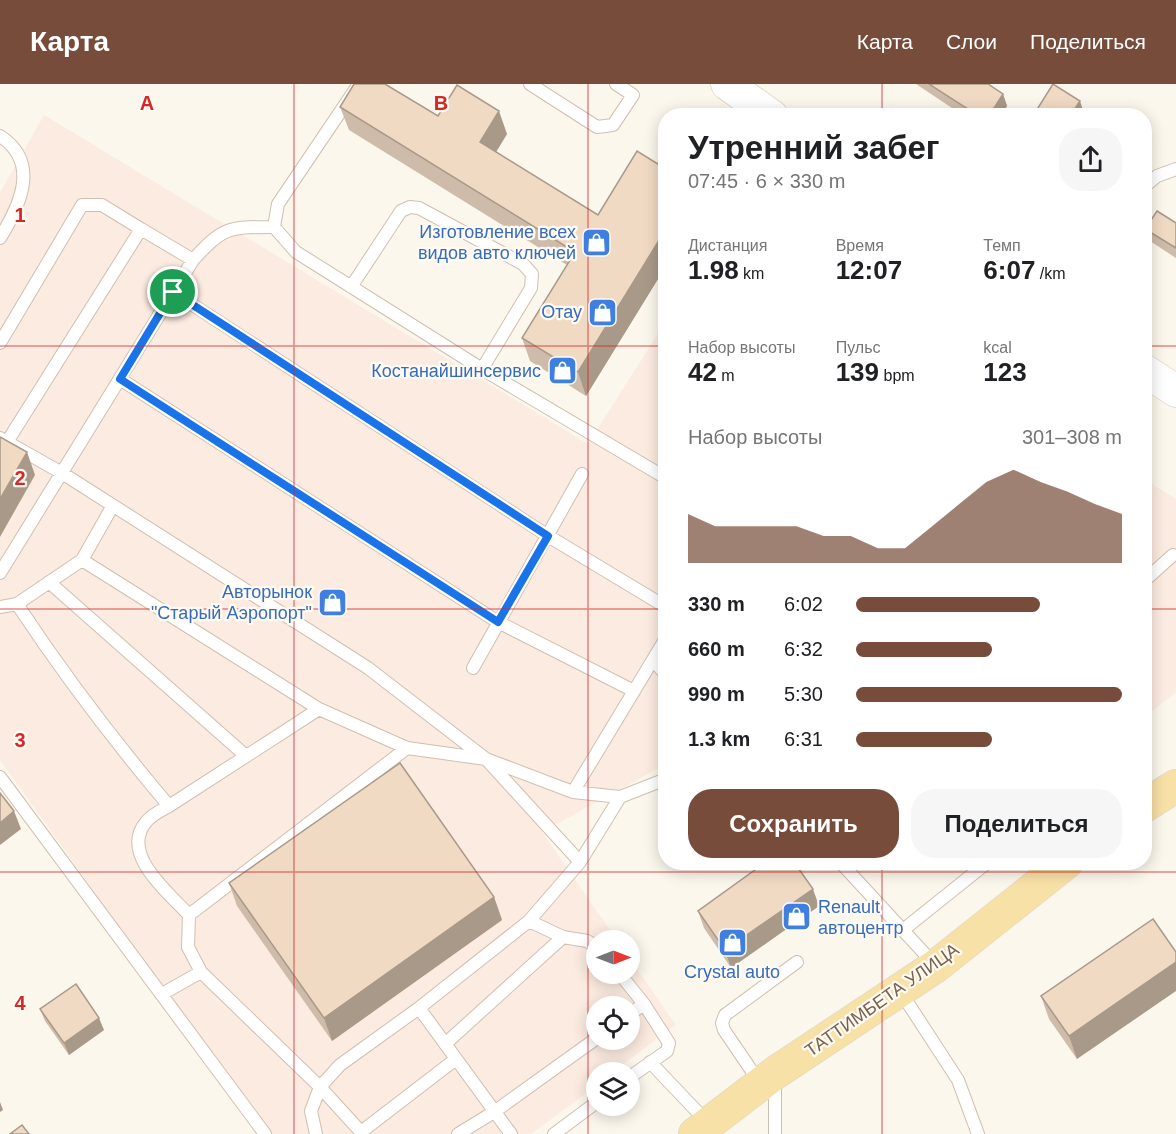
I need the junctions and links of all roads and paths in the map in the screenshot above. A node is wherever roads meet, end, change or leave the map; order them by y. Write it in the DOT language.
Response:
graph roads {
  1 [pos="359,84"];
  2 [pos="530,84"];
  3 [pos="616,84"];
  4 [pos="742,88"];
  5 [pos="763,108"];
  6 [pos="0,135"];
  7 [pos="1176,169"];
  8 [pos="1152,180"];
  9 [pos="274,227"];
  10 [pos="141,228"];
  11 [pos="0,238"];
  12 [pos="193,260"];
  13 [pos="351,286"];
  14 [pos="173,292"];
  15 [pos="0,343"];
  16 [pos="482,369"];
  17 [pos="1152,376"];
  18 [pos="120,379"];
  19 [pos="1176,392"];
  20 [pos="3,440"];
  21 [pos="62,473"];
  22 [pos="658,473"];
  23 [pos="582,474"];
  24 [pos="112,507"];
  25 [pos="548,536"];
  26 [pos="1173,555"];
  27 [pos="82,560"];
  28 [pos="0,573"];
  29 [pos="1152,574"];
  30 [pos="49,582"];
  31 [pos="658,602"];
  32 [pos="17,604"];
  33 [pos="0,607"];
  34 [pos="498,622"];
  35 [pos="658,651"];
  36 [pos="652,660"];
  37 [pos="658,666"];
  38 [pos="473,668"];
  39 [pos="634,691"];
  40 [pos="319,709"];
  41 [pos="406,748"];
  42 [pos="246,756"];
  43 [pos="486,759"];
  44 [pos="0,777"];
  45 [pos="658,782"];
  46 [pos="1176,786"];
  47 [pos="573,792"];
  48 [pos="620,797"];
  49 [pos="1152,801"];
  50 [pos="169,806"];
  51 [pos="580,862"];
  52 [pos="847,870"];
  53 [pos="978,870"];
  54 [pos="1057,870"];
  55 [pos="189,915"];
  56 [pos="529,921"];
  57 [pos="903,930"];
  58 [pos="563,937"];
  59 [pos="586,941"];
  60 [pos="797,962"];
  61 [pos="936,966"];
  62 [pos="201,972"];
  63 [pos="628,984"];
  64 [pos="899,990"];
  65 [pos="162,994"];
  66 [pos="644,1004"];
  67 [pos="640,1007"];
  68 [pos="419,1008"];
  69 [pos="445,1044"];
  70 [pos="586,1046"];
  71 [pos="456,1059"];
  72 [pos="650,1062"];
  73 [pos="640,1070"];
  74 [pos="768,1078"];
  75 [pos="320,1087"];
  76 [pos="586,1110"];
  77 [pos="494,1112"];
  78 [pos="702,1129"];
  79 [pos="362,1133"];
  80 [pos="265,1134"];
  81 [pos="316,1134"];
  82 [pos="458,1134"];
  83 [pos="511,1134"];
  84 [pos="554,1134"];
  85 [pos="775,1134"];
  86 [pos="978,1134"];
  1 -- 9 [label="lane"];
  2 -- 3 [label="lane"];
  4 -- 5 [label="street"];
  6 -- 11 [label="lane"];
  7 -- 8 [label="lane"];
  9 -- 12 [label="lane"];
  9 -- 13 [label="lane"];
  10 -- 12 [label="lane"];
  10 -- 15 [label="lane"];
  10 -- 20 [label="lane"];
  12 -- 14 [label="lane"];
  13 -- 16 [label="lane"];
  13 -- 16 [label="lane"];
  14 -- 18 [label="lane"];
  14 -- 25 [label="lane"];
  16 -- 22 [label="lane"];
  17 -- 19 [label="street"];
  18 -- 21 [label="lane"];
  18 -- 34 [label="lane"];
  20 -- 21 [label="lane"];
  21 -- 24 [label="lane"];
  21 -- 28 [label="lane"];
  23 -- 25 [label="lane"];
  24 -- 27 [label="lane"];
  24 -- 43 [label="lane"];
  25 -- 31 [label="lane"];
  25 -- 34 [label="lane"];
  26 -- 29 [label="lane"];
  27 -- 30 [label="lane"];
  27 -- 40 [label="lane"];
  30 -- 32 [label="lane"];
  30 -- 42 [label="lane"];
  32 -- 33 [label="lane"];
  32 -- 50 [label="lane"];
  34 -- 38 [label="lane"];
  34 -- 39 [label="lane"];
  35 -- 36 [label="lane"];
  36 -- 37 [label="lane"];
  36 -- 39 [label="lane"];
  39 -- 47 [label="lane"];
  40 -- 41 [label="lane"];
  40 -- 42 [label="lane"];
  41 -- 43 [label="lane"];
  41 -- 55 [label="lane"];
  42 -- 50 [label="lane"];
  43 -- 47 [label="lane"];
  43 -- 51 [label="lane"];
  44 -- 65 [label="lane"];
  45 -- 48 [label="lane"];
  46 -- 49 [label="main road"];
  47 -- 48 [label="lane"];
  48 -- 51 [label="lane"];
  50 -- 55 [label="lane"];
  51 -- 56 [label="lane"];
  52 -- 57 [label="lane"];
  53 -- 57 [label="lane"];
  54 -- 61 [label="main road, ТАТТИМБЕТА УЛИЦА"];
  55 -- 62 [label="lane"];
  56 -- 58 [label="lane"];
  56 -- 68 [label="lane"];
  57 -- 61 [label="lane"];
  58 -- 59 [label="lane"];
  58 -- 69 [label="lane"];
  60 -- 74 [label="lane"];
  61 -- 64 [label="main road, ТАТТИМБЕТА УЛИЦА"];
  62 -- 65 [label="lane"];
  62 -- 75 [label="lane"];
  63 -- 66 [label="lane"];
  64 -- 74 [label="main road, ТАТТИМБЕТА УЛИЦА"];
  64 -- 86 [label="lane"];
  65 -- 80 [label="lane"];
  66 -- 67 [label="lane"];
  66 -- 72 [label="lane"];
  68 -- 69 [label="lane"];
  68 -- 75 [label="lane"];
  69 -- 71 [label="lane"];
  70 -- 77 [label="lane"];
  71 -- 77 [label="lane"];
  71 -- 79 [label="lane"];
  72 -- 73 [label="lane"];
  72 -- 78 [label="lane"];
  74 -- 78 [label="main road, ТАТТИМБЕТА УЛИЦА"];
  74 -- 85 [label="lane"];
  75 -- 79 [label="lane"];
  75 -- 81 [label="lane"];
  76 -- 84 [label="lane"];
  77 -- 82 [label="lane"];
  77 -- 83 [label="lane"];
}
